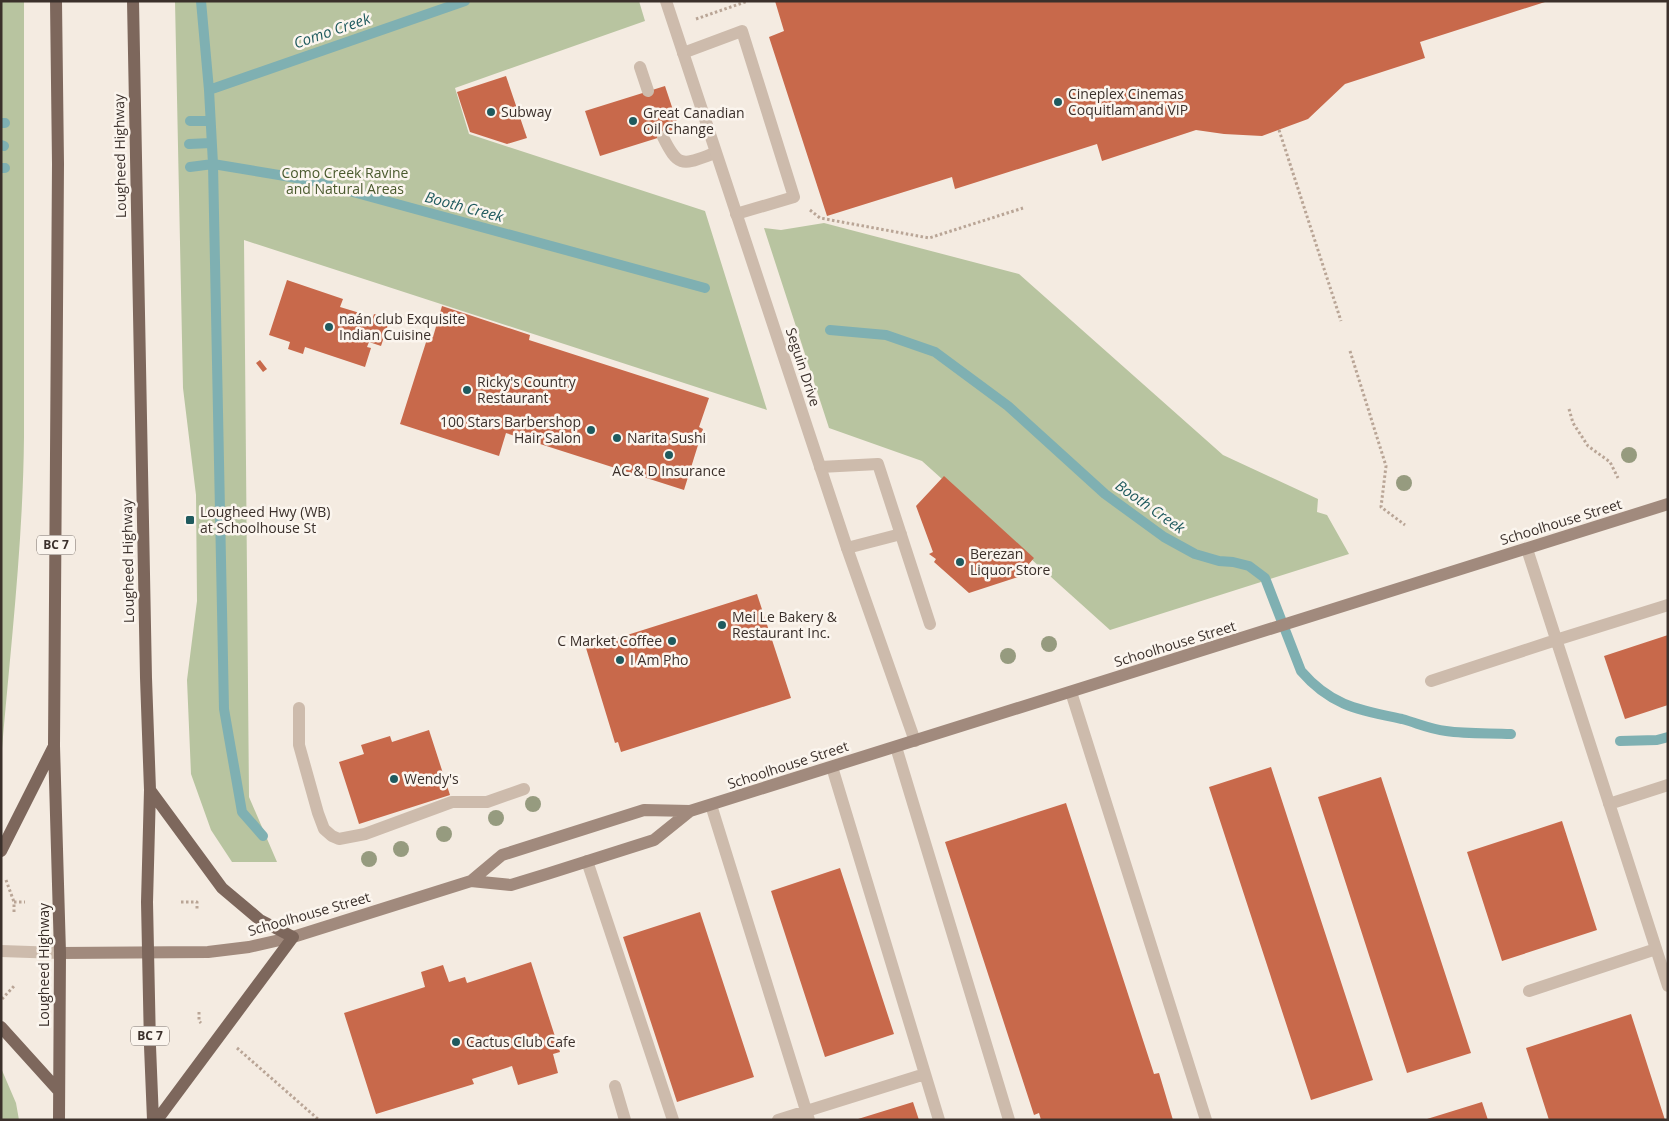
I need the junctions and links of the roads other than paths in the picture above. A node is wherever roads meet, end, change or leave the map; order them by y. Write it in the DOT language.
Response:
graph roads {
  1 [pos="56,1"];
  2 [pos="133,1"];
  3 [pos="666,1"];
  4 [pos="683,53"];
  5 [pos="640,67"];
  6 [pos="648,91"];
  7 [pos="662,137"];
  8 [pos="715,153"];
  9 [pos="736,214"];
  10 [pos="820,467"];
  11 [pos="1668,504"];
  12 [pos="901,534"];
  13 [pos="847,548"];
  14 [pos="1528,549"];
  15 [pos="1668,605"];
  16 [pos="930,624"];
  17 [pos="1556,640"];
  18 [pos="1431,681"];
  19 [pos="1071,692"];
  20 [pos="298,708"];
  21 [pos="915,741"];
  22 [pos="54,746"];
  23 [pos="896,747"];
  24 [pos="832,766"];
  25 [pos="1668,784"];
  26 [pos="524,789"];
  27 [pos="150,790"];
  28 [pos="1610,804"];
  29 [pos="711,805"];
  30 [pos="690,811"];
  31 [pos="1,851"];
  32 [pos="587,861"];
  33 [pos="472,881"];
  34 [pos="293,937"];
  35 [pos="1656,949"];
  36 [pos="1,951"];
  37 [pos="149,952"];
  38 [pos="60,953"];
  39 [pos="1668,986"];
  40 [pos="1529,990"];
  41 [pos="1,1027"];
  42 [pos="925,1074"];
  43 [pos="614,1086"];
  44 [pos="58,1090"];
  45 [pos="808,1115"];
  46 [pos="59,1120"];
  47 [pos="155,1120"];
  48 [pos="625,1120"];
  49 [pos="673,1120"];
  50 [pos="778,1120"];
  51 [pos="939,1120"];
  52 [pos="1009,1120"];
  53 [pos="1206,1120"];
  1 -- 22 [label="main road, Lougheed Highway / BC 7"];
  2 -- 27 [label="main road, Lougheed Highway / BC 7"];
  3 -- 4 [label="street, Seguin Drive"];
  4 -- 8 [label="street, Seguin Drive"];
  4 -- 9 [label="street"];
  5 -- 6 [label="street"];
  7 -- 8 [label="street"];
  8 -- 9 [label="street, Seguin Drive"];
  9 -- 10 [label="street, Seguin Drive"];
  10 -- 12 [label="street"];
  10 -- 13 [label="street, Seguin Drive"];
  11 -- 14 [label="main road, Schoolhouse Street"];
  12 -- 13 [label="street"];
  12 -- 16 [label="street"];
  13 -- 21 [label="street, Seguin Drive"];
  14 -- 17 [label="street"];
  14 -- 19 [label="main road, Schoolhouse Street"];
  15 -- 17 [label="street"];
  17 -- 18 [label="street"];
  17 -- 28 [label="street"];
  19 -- 21 [label="main road, Schoolhouse Street"];
  19 -- 53 [label="street"];
  20 -- 26 [label="street"];
  21 -- 23 [label="main road, Schoolhouse Street"];
  22 -- 31 [label="main road"];
  22 -- 38 [label="main road, Lougheed Highway / BC 7"];
  23 -- 24 [label="main road, Schoolhouse Street"];
  23 -- 52 [label="street"];
  24 -- 29 [label="main road, Schoolhouse Street"];
  24 -- 42 [label="street"];
  25 -- 28 [label="street"];
  27 -- 34 [label="main road"];
  27 -- 37 [label="main road, Lougheed Highway / BC 7"];
  28 -- 35 [label="street"];
  29 -- 30 [label="main road, Schoolhouse Street"];
  29 -- 45 [label="street"];
  30 -- 32 [label="main road, Schoolhouse Street"];
  30 -- 33 [label="main road, Schoolhouse Street"];
  32 -- 33 [label="main road, Schoolhouse Street"];
  32 -- 49 [label="street"];
  33 -- 34 [label="main road, Schoolhouse Street"];
  34 -- 37 [label="main road, Schoolhouse Street"];
  34 -- 47 [label="main road"];
  35 -- 39 [label="street"];
  35 -- 40 [label="street"];
  36 -- 38 [label="street, Schoolhouse Street"];
  37 -- 38 [label="main road, Schoolhouse Street"];
  37 -- 47 [label="main road, Lougheed Highway / BC 7"];
  38 -- 44 [label="main road, Lougheed Highway / BC 7"];
  41 -- 44 [label="main road"];
  42 -- 45 [label="street"];
  42 -- 51 [label="street"];
  43 -- 48 [label="street"];
  44 -- 46 [label="main road, Lougheed Highway / BC 7"];
  45 -- 50 [label="street"];
}
